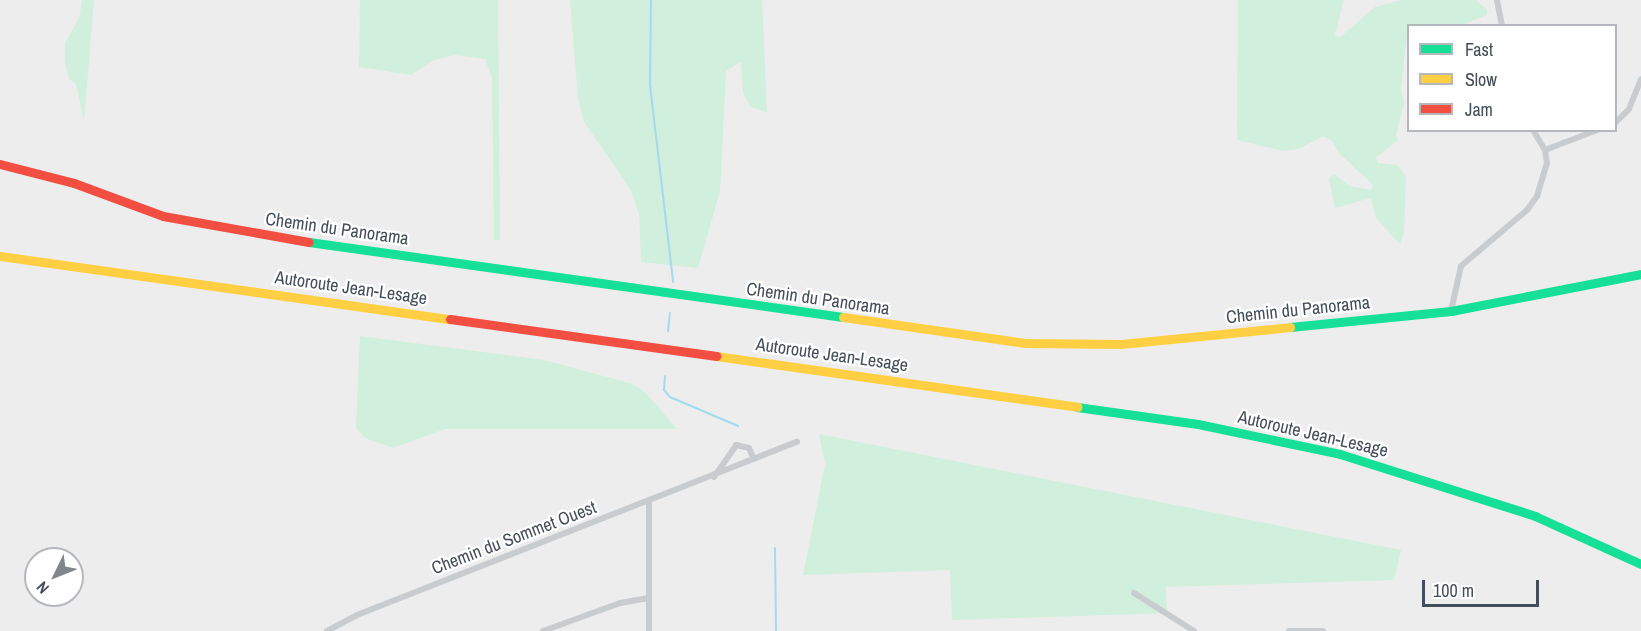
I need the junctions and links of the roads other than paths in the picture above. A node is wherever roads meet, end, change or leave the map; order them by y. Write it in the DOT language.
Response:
graph roads {
  1 [pos="1497,0"];
  2 [pos="1502,24"];
  3 [pos="1641,80"];
  4 [pos="1617,121"];
  5 [pos="1534,132"];
  6 [pos="1592,132"];
  7 [pos="1545,150"];
  8 [pos="0,164"];
  9 [pos="0,256"];
  10 [pos="1641,274"];
  11 [pos="1451,311"];
  12 [pos="797,442"];
  13 [pos="754,459"];
  14 [pos="714,478"];
  15 [pos="649,501"];
  16 [pos="1641,564"];
  17 [pos="1134,593"];
  18 [pos="649,598"];
  19 [pos="327,631"];
  20 [pos="543,631"];
  21 [pos="649,631"];
  22 [pos="1194,631"];
  23 [pos="1290,631"];
  24 [pos="1323,631"];
  1 -- 2 [label="street"];
  3 -- 4 [label="street"];
  5 -- 7 [label="street"];
  6 -- 7 [label="street"];
  7 -- 11 [label="street"];
  8 -- 11 [label="main road, Chemin du Panorama"];
  9 -- 16 [label="main road, Autoroute Jean-Lesage"];
  10 -- 11 [label="main road, Chemin du Panorama"];
  12 -- 13 [label="street, Chemin du Sommet Ouest"];
  13 -- 14 [label="street, Chemin du Sommet Ouest"];
  13 -- 14 [label="street"];
  14 -- 15 [label="street, Chemin du Sommet Ouest"];
  15 -- 18 [label="street"];
  15 -- 19 [label="street, Chemin du Sommet Ouest"];
  17 -- 22 [label="street"];
  18 -- 20 [label="street"];
  18 -- 21 [label="street"];
  23 -- 24 [label="street"];
}
